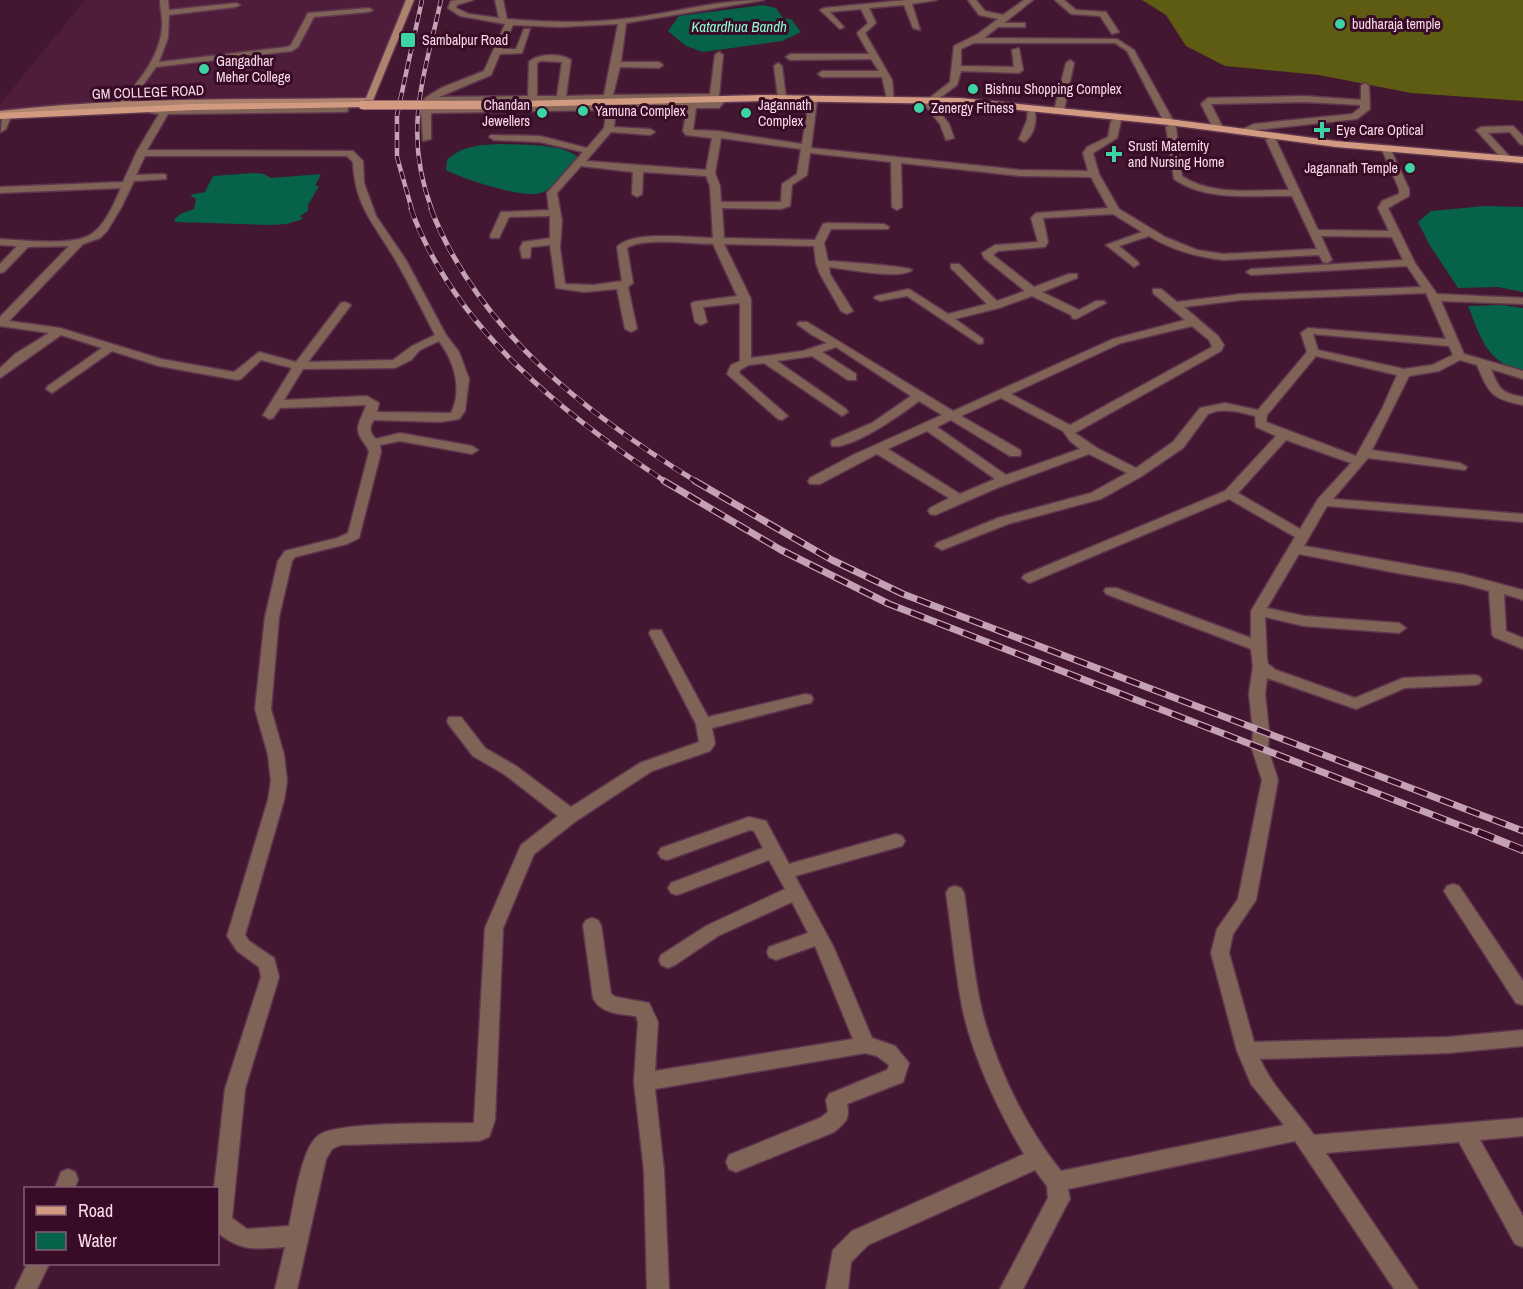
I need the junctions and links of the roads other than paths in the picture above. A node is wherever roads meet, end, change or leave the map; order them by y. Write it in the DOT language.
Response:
graph roads {
  1 [pos="164,0"];
  2 [pos="410,0"];
  3 [pos="469,0"];
  4 [pos="499,0"];
  5 [pos="760,0"];
  6 [pos="933,0"];
  7 [pos="972,0"];
  8 [pos="1029,0"];
  9 [pos="1059,0"];
  10 [pos="731,1"];
  11 [pos="893,2"];
  12 [pos="908,2"];
  13 [pos="236,5"];
  14 [pos="650,5"];
  15 [pos="864,6"];
  16 [pos="369,10"];
  17 [pos="164,13"];
  18 [pos="654,17"];
  19 [pos="1004,18"];
  20 [pos="507,22"];
  21 [pos="622,22"];
  22 [pos="1022,25"];
  23 [pos="995,26"];
  24 [pos="840,27"];
  25 [pos="917,28"];
  26 [pos="527,31"];
  27 [pos="1115,32"];
  28 [pos="972,40"];
  29 [pos="1016,50"];
  30 [pos="498,52"];
  31 [pos="719,55"];
  32 [pos="876,56"];
  33 [pos="790,57"];
  34 [pos="1070,63"];
  35 [pos="616,64"];
  36 [pos="151,65"];
  37 [pos="659,65"];
  38 [pos="778,66"];
  39 [pos="957,68"];
  40 [pos="822,74"];
  41 [pos="884,74"];
  42 [pos="1365,86"];
  43 [pos="782,98"];
  44 [pos="532,99"];
  45 [pos="561,99"];
  46 [pos="891,99"];
  47 [pos="713,100"];
  48 [pos="752,100"];
  49 [pos="813,101"];
  50 [pos="610,102"];
  51 [pos="929,102"];
  52 [pos="1365,104"];
  53 [pos="427,105"];
  54 [pos="120,106"];
  55 [pos="692,106"];
  56 [pos="106,107"];
  57 [pos="345,109"];
  58 [pos="1059,110"];
  59 [pos="165,111"];
  60 [pos="1031,111"];
  61 [pos="3,116"];
  62 [pos="1116,121"];
  63 [pos="1170,124"];
  64 [pos="1218,128"];
  65 [pos="1,129"];
  66 [pos="609,129"];
  67 [pos="650,132"];
  68 [pos="1246,132"];
  69 [pos="717,134"];
  70 [pos="494,137"];
  71 [pos="949,138"];
  72 [pos="426,139"];
  73 [pos="1024,139"];
  74 [pos="1271,140"];
  75 [pos="1523,141"];
  76 [pos="806,148"];
  77 [pos="589,150"];
  78 [pos="1388,152"];
  79 [pos="141,153"];
  80 [pos="896,159"];
  81 [pos="1507,159"];
  82 [pos="1523,162"];
  83 [pos="577,163"];
  84 [pos="638,169"];
  85 [pos="710,173"];
  86 [pos="1094,174"];
  87 [pos="163,177"];
  88 [pos="129,181"];
  89 [pos="0,190"];
  90 [pos="1294,193"];
  91 [pos="637,194"];
  92 [pos="716,205"];
  93 [pos="897,207"];
  94 [pos="1115,211"];
  95 [pos="554,213"];
  96 [pos="884,227"];
  97 [pos="1149,233"];
  98 [pos="1314,233"];
  99 [pos="1397,234"];
  100 [pos="495,236"];
  101 [pos="0,242"];
  102 [pos="79,242"];
  103 [pos="555,242"];
  104 [pos="717,242"];
  105 [pos="26,243"];
  106 [pos="819,243"];
  107 [pos="51,244"];
  108 [pos="1323,252"];
  109 [pos="526,256"];
  110 [pos="40,258"];
  111 [pos="821,263"];
  112 [pos="1410,263"];
  113 [pos="1134,264"];
  114 [pos="955,266"];
  115 [pos="1331,267"];
  116 [pos="0,270"];
  117 [pos="885,270"];
  118 [pos="907,270"];
  119 [pos="1251,272"];
  120 [pos="1073,276"];
  121 [pos="622,286"];
  122 [pos="1157,291"];
  123 [pos="1033,292"];
  124 [pos="897,293"];
  125 [pos="1431,294"];
  126 [pos="880,298"];
  127 [pos="745,299"];
  128 [pos="1523,301"];
  129 [pos="1100,303"];
  130 [pos="1176,304"];
  131 [pos="345,305"];
  132 [pos="995,306"];
  133 [pos="847,311"];
  134 [pos="945,318"];
  135 [pos="701,322"];
  136 [pos="1193,322"];
  137 [pos="1,323"];
  138 [pos="803,324"];
  139 [pos="631,329"];
  140 [pos="60,331"];
  141 [pos="441,336"];
  142 [pos="979,341"];
  143 [pos="837,343"];
  144 [pos="1453,343"];
  145 [pos="111,347"];
  146 [pos="814,352"];
  147 [pos="1313,352"];
  148 [pos="1460,356"];
  149 [pos="764,358"];
  150 [pos="746,362"];
  151 [pos="1483,365"];
  152 [pos="299,366"];
  153 [pos="1404,373"];
  154 [pos="0,374"];
  155 [pos="1523,375"];
  156 [pos="852,377"];
  157 [pos="52,389"];
  158 [pos="1002,394"];
  159 [pos="919,396"];
  160 [pos="1523,401"];
  161 [pos="842,412"];
  162 [pos="1261,414"];
  163 [pos="370,416"];
  164 [pos="782,416"];
  165 [pos="953,416"];
  166 [pos="927,426"];
  167 [pos="1070,430"];
  168 [pos="1284,435"];
  169 [pos="373,443"];
  170 [pos="837,443"];
  171 [pos="878,449"];
  172 [pos="1091,449"];
  173 [pos="472,450"];
  174 [pos="1015,453"];
  175 [pos="1361,457"];
  176 [pos="1460,467"];
  177 [pos="1137,473"];
  178 [pos="1003,479"];
  179 [pos="816,481"];
  180 [pos="1230,494"];
  181 [pos="958,498"];
  182 [pos="1323,502"];
  183 [pos="935,511"];
  184 [pos="1523,518"];
  185 [pos="1300,542"];
  186 [pos="942,546"];
  187 [pos="1029,578"];
  188 [pos="1496,589"];
  189 [pos="1112,591"];
  190 [pos="1523,595"];
  191 [pos="1258,611"];
  192 [pos="1399,628"];
  193 [pos="656,633"];
  194 [pos="1523,644"];
  195 [pos="1258,646"];
  196 [pos="1261,666"];
  197 [pos="1474,680"];
  198 [pos="805,699"];
  199 [pos="455,721"];
  200 [pos="704,724"];
  201 [pos="570,816"];
  202 [pos="896,841"];
  203 [pos="775,851"];
  204 [pos="667,853"];
  205 [pos="785,872"];
  206 [pos="676,888"];
  207 [pos="1453,891"];
  208 [pos="796,892"];
  209 [pos="955,893"];
  210 [pos="592,925"];
  211 [pos="819,937"];
  212 [pos="776,952"];
  213 [pos="668,960"];
  214 [pos="1515,970"];
  215 [pos="1523,997"];
  216 [pos="1523,1038"];
  217 [pos="865,1045"];
  218 [pos="1247,1051"];
  219 [pos="644,1082"];
  220 [pos="1523,1127"];
  221 [pos="1464,1131"];
  222 [pos="1304,1138"];
  223 [pos="1038,1158"];
  224 [pos="736,1162"];
  225 [pos="1057,1182"];
  226 [pos="219,1221"];
  227 [pos="299,1236"];
  228 [pos="1523,1237"];
  229 [pos="37,1265"];
  230 [pos="26,1289"];
  231 [pos="286,1289"];
  232 [pos="658,1289"];
  233 [pos="837,1289"];
  234 [pos="1011,1289"];
  235 [pos="1407,1289"];
  1 -- 17 [label="street"];
  2 -- 54 [label="street, GM COLLEGE ROAD"];
  3 -- 20 [label="street"];
  4 -- 20 [label="street"];
  5 -- 10 [label="street"];
  6 -- 12 [label="street"];
  7 -- 19 [label="street"];
  8 -- 19 [label="street"];
  9 -- 27 [label="street"];
  10 -- 18 [label="street"];
  11 -- 12 [label="street"];
  11 -- 15 [label="street"];
  12 -- 25 [label="street"];
  13 -- 17 [label="street"];
  14 -- 18 [label="street"];
  15 -- 24 [label="street"];
  15 -- 32 [label="street"];
  16 -- 36 [label="street"];
  17 -- 36 [label="street"];
  17 -- 56 [label="street"];
  18 -- 21 [label="street"];
  19 -- 23 [label="street"];
  20 -- 21 [label="street"];
  20 -- 30 [label="street"];
  21 -- 35 [label="street"];
  22 -- 23 [label="street"];
  23 -- 28 [label="street"];
  26 -- 30 [label="street"];
  28 -- 39 [label="street"];
  28 -- 63 [label="street"];
  29 -- 39 [label="street"];
  30 -- 53 [label="street"];
  31 -- 47 [label="street"];
  32 -- 33 [label="street"];
  32 -- 41 [label="street"];
  34 -- 58 [label="street"];
  35 -- 37 [label="street"];
  35 -- 50 [label="street"];
  36 -- 54 [label="street"];
  38 -- 43 [label="street"];
  39 -- 51 [label="street"];
  40 -- 41 [label="street"];
  41 -- 46 [label="street"];
  42 -- 52 [label="street"];
  43 -- 46 [label="main road"];
  43 -- 48 [label="main road"];
  44 -- 45 [label="street"];
  44 -- 45 [label="street"];
  44 -- 53 [label="street"];
  45 -- 50 [label="street"];
  46 -- 51 [label="main road"];
  47 -- 48 [label="main road"];
  47 -- 50 [label="street"];
  47 -- 55 [label="street"];
  47 -- 61 [label="main road, bridge"];
  48 -- 49 [label="main road"];
  49 -- 51 [label="main road"];
  49 -- 76 [label="street"];
  50 -- 53 [label="street"];
  50 -- 55 [label="street"];
  50 -- 66 [label="street"];
  51 -- 58 [label="main road"];
  51 -- 60 [label="main road"];
  51 -- 71 [label="street"];
  52 -- 64 [label="street"];
  52 -- 68 [label="street"];
  53 -- 72 [label="street"];
  54 -- 56 [label="street, GM COLLEGE ROAD"];
  55 -- 69 [label="street"];
  56 -- 61 [label="street, GM COLLEGE ROAD"];
  57 -- 59 [label="street"];
  58 -- 63 [label="main road"];
  59 -- 61 [label="street"];
  59 -- 79 [label="street"];
  60 -- 62 [label="main road"];
  60 -- 73 [label="street"];
  61 -- 65 [label="street"];
  62 -- 63 [label="main road"];
  62 -- 86 [label="street"];
  63 -- 64 [label="main road"];
  63 -- 74 [label="main road"];
  63 -- 90 [label="street"];
  64 -- 68 [label="main road"];
  66 -- 67 [label="street"];
  66 -- 77 [label="street"];
  68 -- 78 [label="main road"];
  69 -- 76 [label="street"];
  69 -- 85 [label="street"];
  70 -- 77 [label="street"];
  74 -- 78 [label="main road"];
  74 -- 90 [label="street"];
  75 -- 81 [label="street"];
  76 -- 80 [label="street"];
  76 -- 92 [label="street"];
  77 -- 83 [label="street"];
  78 -- 81 [label="main road"];
  78 -- 82 [label="main road"];
  78 -- 99 [label="street"];
  79 -- 88 [label="street"];
  79 -- 141 [label="street"];
  80 -- 86 [label="street"];
  80 -- 93 [label="street"];
  81 -- 82 [label="main road"];
  83 -- 84 [label="street"];
  83 -- 95 [label="street"];
  84 -- 85 [label="street"];
  84 -- 91 [label="street"];
  85 -- 92 [label="street"];
  86 -- 94 [label="street"];
  87 -- 88 [label="street"];
  88 -- 89 [label="street"];
  88 -- 102 [label="street"];
  90 -- 98 [label="street"];
  92 -- 104 [label="street"];
  94 -- 97 [label="street"];
  94 -- 123 [label="street"];
  95 -- 100 [label="street"];
  95 -- 103 [label="street"];
  96 -- 106 [label="street"];
  97 -- 108 [label="street"];
  97 -- 113 [label="street"];
  98 -- 99 [label="street"];
  98 -- 108 [label="street"];
  99 -- 112 [label="street"];
  101 -- 105 [label="street"];
  102 -- 107 [label="street"];
  102 -- 137 [label="street"];
  103 -- 109 [label="street"];
  103 -- 121 [label="street"];
  104 -- 106 [label="street"];
  104 -- 121 [label="street"];
  104 -- 127 [label="street"];
  105 -- 107 [label="street"];
  105 -- 116 [label="street"];
  106 -- 111 [label="street"];
  107 -- 110 [label="street"];
  108 -- 115 [label="street"];
  111 -- 117 [label="street"];
  111 -- 133 [label="street"];
  112 -- 115 [label="street"];
  112 -- 125 [label="street"];
  114 -- 132 [label="street"];
  115 -- 119 [label="street"];
  117 -- 118 [label="street"];
  117 -- 124 [label="street"];
  120 -- 123 [label="street"];
  121 -- 139 [label="street"];
  122 -- 130 [label="street"];
  123 -- 129 [label="street"];
  123 -- 132 [label="street"];
  124 -- 126 [label="street"];
  124 -- 134 [label="street"];
  125 -- 128 [label="street"];
  125 -- 130 [label="street"];
  125 -- 144 [label="street"];
  127 -- 135 [label="street"];
  127 -- 150 [label="street"];
  130 -- 136 [label="street"];
  131 -- 152 [label="street"];
  132 -- 134 [label="street"];
  134 -- 142 [label="street"];
  136 -- 158 [label="street"];
  136 -- 167 [label="street"];
  137 -- 140 [label="street"];
  138 -- 143 [label="street"];
  140 -- 145 [label="street"];
  140 -- 154 [label="street"];
  141 -- 152 [label="street"];
  141 -- 163 [label="street"];
  143 -- 146 [label="street"];
  143 -- 159 [label="street"];
  144 -- 147 [label="street"];
  144 -- 148 [label="street"];
  145 -- 152 [label="street"];
  145 -- 157 [label="street"];
  146 -- 149 [label="street"];
  146 -- 156 [label="street"];
  147 -- 153 [label="street"];
  147 -- 162 [label="street"];
  148 -- 151 [label="street"];
  148 -- 153 [label="street"];
  149 -- 150 [label="street"];
  149 -- 161 [label="street"];
  150 -- 164 [label="street"];
  151 -- 155 [label="street"];
  151 -- 160 [label="street"];
  152 -- 163 [label="street"];
  153 -- 175 [label="street"];
  158 -- 165 [label="street"];
  158 -- 167 [label="street"];
  159 -- 165 [label="street"];
  159 -- 170 [label="street"];
  162 -- 168 [label="street"];
  162 -- 177 [label="street"];
  163 -- 169 [label="street"];
  165 -- 166 [label="street"];
  165 -- 174 [label="street"];
  166 -- 171 [label="street"];
  166 -- 178 [label="street"];
  167 -- 172 [label="street"];
  168 -- 175 [label="street"];
  168 -- 180 [label="street"];
  169 -- 173 [label="street"];
  169 -- 226 [label="street"];
  171 -- 179 [label="street"];
  171 -- 181 [label="street"];
  172 -- 177 [label="street"];
  172 -- 178 [label="street"];
  175 -- 176 [label="street"];
  175 -- 182 [label="street"];
  177 -- 186 [label="street"];
  178 -- 181 [label="street"];
  180 -- 185 [label="street"];
  180 -- 187 [label="street"];
  181 -- 183 [label="street"];
  182 -- 184 [label="street"];
  182 -- 185 [label="street"];
  185 -- 188 [label="street"];
  185 -- 191 [label="street"];
  188 -- 190 [label="street"];
  188 -- 194 [label="street"];
  189 -- 195 [label="street"];
  191 -- 192 [label="street"];
  191 -- 195 [label="street"];
  193 -- 200 [label="street"];
  195 -- 196 [label="street"];
  196 -- 197 [label="street"];
  196 -- 218 [label="street"];
  198 -- 200 [label="street"];
  199 -- 201 [label="street"];
  200 -- 201 [label="street"];
  201 -- 227 [label="street"];
  202 -- 205 [label="street"];
  203 -- 204 [label="street"];
  203 -- 205 [label="street"];
  203 -- 206 [label="street"];
  205 -- 208 [label="street"];
  207 -- 214 [label="street"];
  208 -- 211 [label="street"];
  208 -- 213 [label="street"];
  209 -- 223 [label="street"];
  210 -- 219 [label="street"];
  211 -- 212 [label="street"];
  211 -- 217 [label="street"];
  214 -- 215 [label="street"];
  216 -- 218 [label="street"];
  217 -- 219 [label="street"];
  217 -- 224 [label="street"];
  218 -- 222 [label="street"];
  219 -- 232 [label="street"];
  220 -- 221 [label="street"];
  221 -- 222 [label="street"];
  221 -- 228 [label="street"];
  222 -- 225 [label="street"];
  222 -- 235 [label="street"];
  223 -- 225 [label="street"];
  223 -- 233 [label="street"];
  225 -- 234 [label="street"];
  226 -- 227 [label="street"];
  227 -- 231 [label="street"];
  229 -- 230 [label="street"];
}
